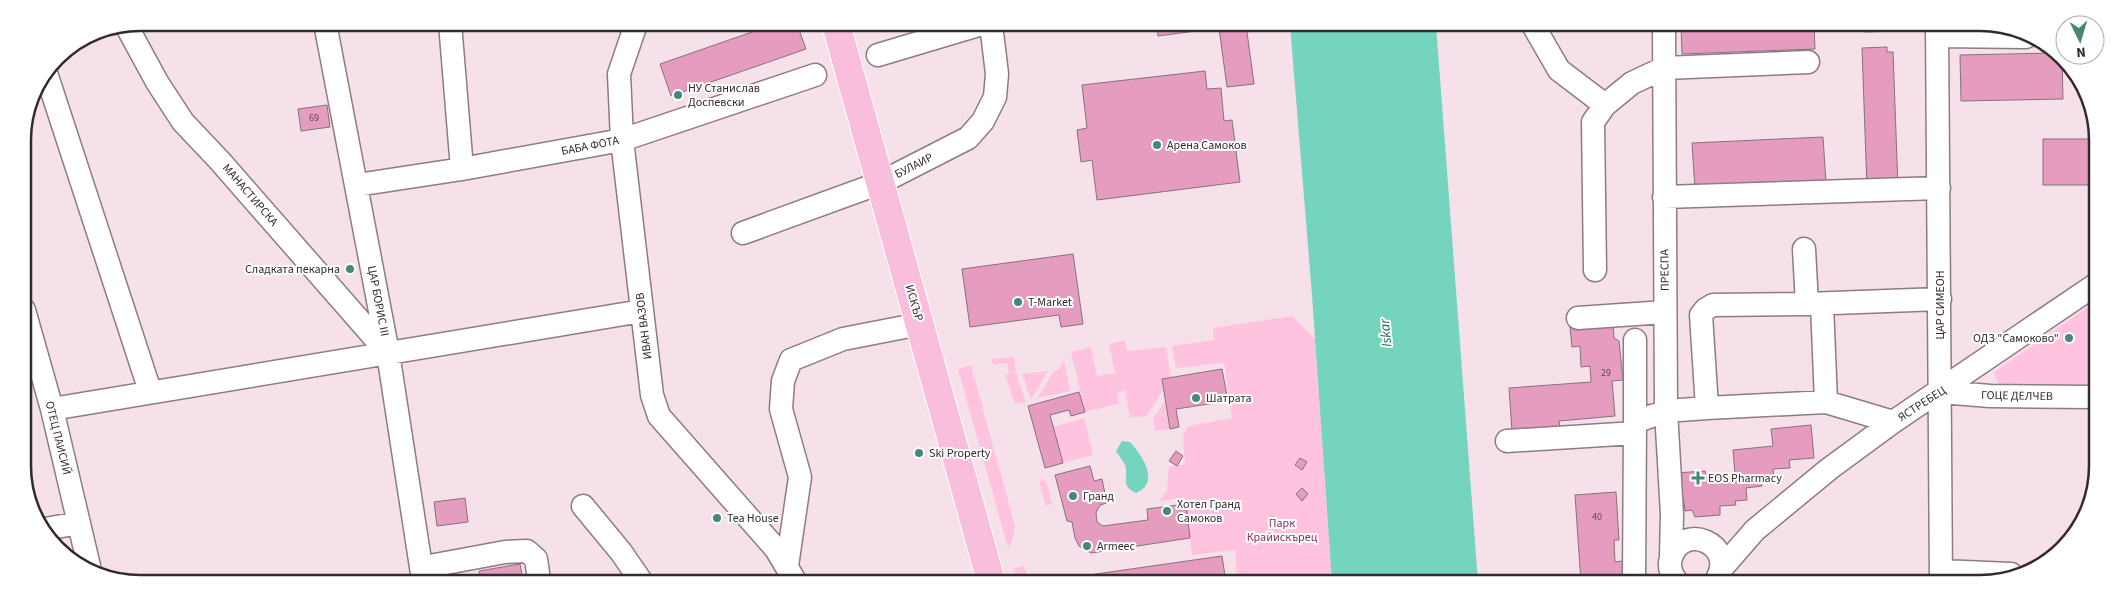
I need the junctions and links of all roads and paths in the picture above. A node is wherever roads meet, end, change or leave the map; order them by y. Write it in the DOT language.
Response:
graph roads {
  1 [pos="327,31"];
  2 [pos="451,31"];
  3 [pos="634,31"];
  4 [pos="838,31"];
  5 [pos="959,31"];
  6 [pos="992,31"];
  7 [pos="1536,31"];
  8 [pos="1664,31"];
  9 [pos="1937,31"];
  10 [pos="130,32"];
  11 [pos="2008,35"];
  12 [pos="878,55"];
  13 [pos="1808,62"];
  14 [pos="1664,68"];
  15 [pos="815,75"];
  16 [pos="49,82"];
  17 [pos="1606,105"];
  18 [pos="622,140"];
  19 [pos="462,169"];
  20 [pos="880,183"];
  21 [pos="357,185"];
  22 [pos="1940,188"];
  23 [pos="1664,197"];
  24 [pos="743,233"];
  25 [pos="1804,249"];
  26 [pos="1595,270"];
  27 [pos="2089,288"];
  28 [pos="1940,299"];
  29 [pos="1814,304"];
  30 [pos="642,311"];
  31 [pos="1665,312"];
  32 [pos="1578,318"];
  33 [pos="920,324"];
  34 [pos="31,335"];
  35 [pos="1635,340"];
  36 [pos="388,353"];
  37 [pos="150,391"];
  38 [pos="1940,392"];
  39 [pos="2089,397"];
  40 [pos="1826,402"];
  41 [pos="1707,408"];
  42 [pos="52,409"];
  43 [pos="1666,411"];
  44 [pos="1892,422"];
  45 [pos="1635,427"];
  46 [pos="1508,441"];
  47 [pos="583,506"];
  48 [pos="1672,514"];
  49 [pos="79,523"];
  50 [pos="51,528"];
  51 [pos="1754,530"];
  52 [pos="1696,540"];
  53 [pos="88,561"];
  54 [pos="429,572"];
  55 [pos="1672,572"];
  56 [pos="791,574"];
  57 [pos="538,575"];
  58 [pos="636,575"];
  59 [pos="989,575"];
  60 [pos="1634,575"];
  61 [pos="1717,575"];
  62 [pos="1718,575"];
  63 [pos="1941,575"];
  1 -- 21 [label="street, ЦАР БОРИС III"];
  2 -- 19 [label="street"];
  3 -- 18 [label="street, ИВАН ВАЗОВ"];
  4 -- 20 [label="main road, ИСКЪР"];
  5 -- 12 [label="street"];
  6 -- 20 [label="street, БУЛАИР"];
  7 -- 17 [label="street"];
  8 -- 14 [label="street, ПРЕСПА"];
  9 -- 11 [label="street"];
  9 -- 22 [label="street, ЦАР СИМЕОН"];
  10 -- 36 [label="street, МАНАСТИРСКА"];
  13 -- 14 [label="street"];
  14 -- 17 [label="street"];
  14 -- 23 [label="street, ПРЕСПА"];
  15 -- 18 [label="street, БАБА ФОТА"];
  16 -- 37 [label="street"];
  17 -- 26 [label="street"];
  18 -- 19 [label="street, БАБА ФОТА"];
  18 -- 30 [label="street, ИВАН ВАЗОВ"];
  19 -- 21 [label="street, БАБА ФОТА"];
  20 -- 24 [label="street, БУЛАИР"];
  20 -- 33 [label="main road, ИСКЪР"];
  21 -- 36 [label="street, ЦАР БОРИС III"];
  22 -- 23 [label="street"];
  22 -- 28 [label="street, ЦАР СИМЕОН"];
  23 -- 31 [label="street, ПРЕСПА"];
  25 -- 29 [label="street"];
  27 -- 38 [label="street, ЯСТРЕБЕЦ"];
  28 -- 29 [label="street"];
  28 -- 38 [label="street, ЦАР СИМЕОН"];
  29 -- 40 [label="street"];
  29 -- 41 [label="street"];
  30 -- 36 [label="street"];
  30 -- 56 [label="street, ИВАН ВАЗОВ"];
  31 -- 32 [label="street"];
  31 -- 43 [label="street, ПРЕСПА"];
  33 -- 56 [label="street"];
  33 -- 59 [label="main road, ИСКЪР"];
  34 -- 42 [label="street, ОТЕЦ ПАИСИЙ"];
  35 -- 45 [label="street"];
  36 -- 37 [label="street"];
  36 -- 54 [label="street, ЦАР БОРИС III"];
  37 -- 42 [label="street"];
  38 -- 39 [label="street, ГОЦЕ ДЕЛЧЕВ"];
  38 -- 44 [label="street, ЯСТРЕБЕЦ"];
  38 -- 63 [label="street, ЦАР СИМЕОН"];
  40 -- 41 [label="street"];
  40 -- 44 [label="street"];
  41 -- 43 [label="street"];
  42 -- 49 [label="street, ОТЕЦ ПАИСИЙ"];
  43 -- 45 [label="street"];
  43 -- 48 [label="street, ПРЕСПА"];
  44 -- 51 [label="street, ЯСТРЕБЕЦ"];
  45 -- 46 [label="street"];
  45 -- 60 [label="street"];
  47 -- 58 [label="street"];
  48 -- 52 [label="street, ПРЕСПА"];
  48 -- 55 [label="street, ПРЕСПА"];
  49 -- 50 [label="street"];
  49 -- 53 [label="street, ОТЕЦ ПАИСИЙ"];
  51 -- 52 [label="street, ЯСТРЕБЕЦ"];
  51 -- 62 [label="street, ЯСТРЕБЕЦ"];
  52 -- 55 [label="street"];
  52 -- 61 [label="street, ПРЕСПА"];
  54 -- 57 [label="street"];
}
